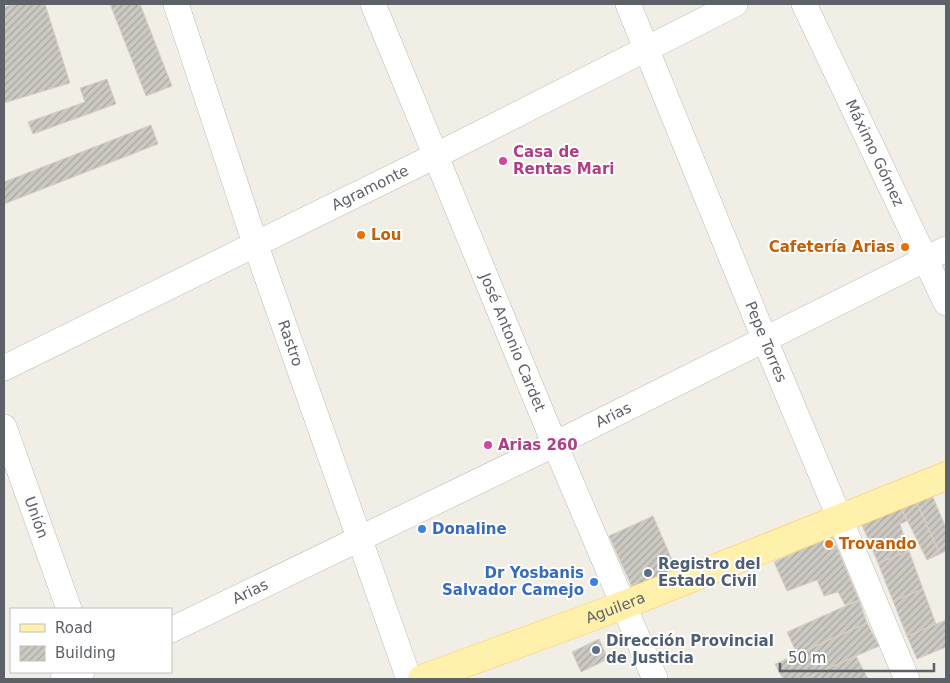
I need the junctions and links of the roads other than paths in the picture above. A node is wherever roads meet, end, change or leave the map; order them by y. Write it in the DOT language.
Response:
graph roads {
  1 [pos="176,4"];
  2 [pos="372,4"];
  3 [pos="628,4"];
  4 [pos="734,4"];
  5 [pos="804,4"];
  6 [pos="646,47"];
  7 [pos="435,156"];
  8 [pos="255,243"];
  9 [pos="936,254"];
  10 [pos="946,303"];
  11 [pos="765,339"];
  12 [pos="4,368"];
  13 [pos="4,427"];
  14 [pos="555,444"];
  15 [pos="946,476"];
  16 [pos="840,519"];
  17 [pos="358,540"];
  18 [pos="624,605"];
  19 [pos="70,608"];
  20 [pos="172,630"];
  21 [pos="79,673"];
  22 [pos="63,679"];
  23 [pos="409,679"];
  24 [pos="422,679"];
  25 [pos="655,679"];
  26 [pos="907,679"];
  1 -- 8 [label="street, Rastro"];
  2 -- 7 [label="street, José Antonio Cardet"];
  3 -- 6 [label="street, Pepe Torres"];
  4 -- 6 [label="street, Agramonte"];
  5 -- 9 [label="street, Máximo Gómez"];
  6 -- 7 [label="street, Agramonte"];
  6 -- 11 [label="street, Pepe Torres"];
  7 -- 8 [label="street, Agramonte"];
  7 -- 14 [label="street, José Antonio Cardet"];
  8 -- 12 [label="street, Agramonte"];
  8 -- 17 [label="street, Rastro"];
  9 -- 10 [label="street, Máximo Gómez"];
  9 -- 11 [label="street, Arias"];
  11 -- 14 [label="street, Arias"];
  11 -- 16 [label="street, Pepe Torres"];
  13 -- 19 [label="street, Unión"];
  14 -- 17 [label="street, Arias"];
  14 -- 18 [label="street, José Antonio Cardet"];
  15 -- 16 [label="main road, Aguilera"];
  16 -- 18 [label="main road, Aguilera"];
  16 -- 26 [label="street, Pepe Torres"];
  17 -- 20 [label="street, Arias"];
  17 -- 23 [label="street, Rastro"];
  18 -- 24 [label="main road, Aguilera"];
  18 -- 25 [label="street, José Antonio Cardet"];
  21 -- 22 [label="street"];
}
